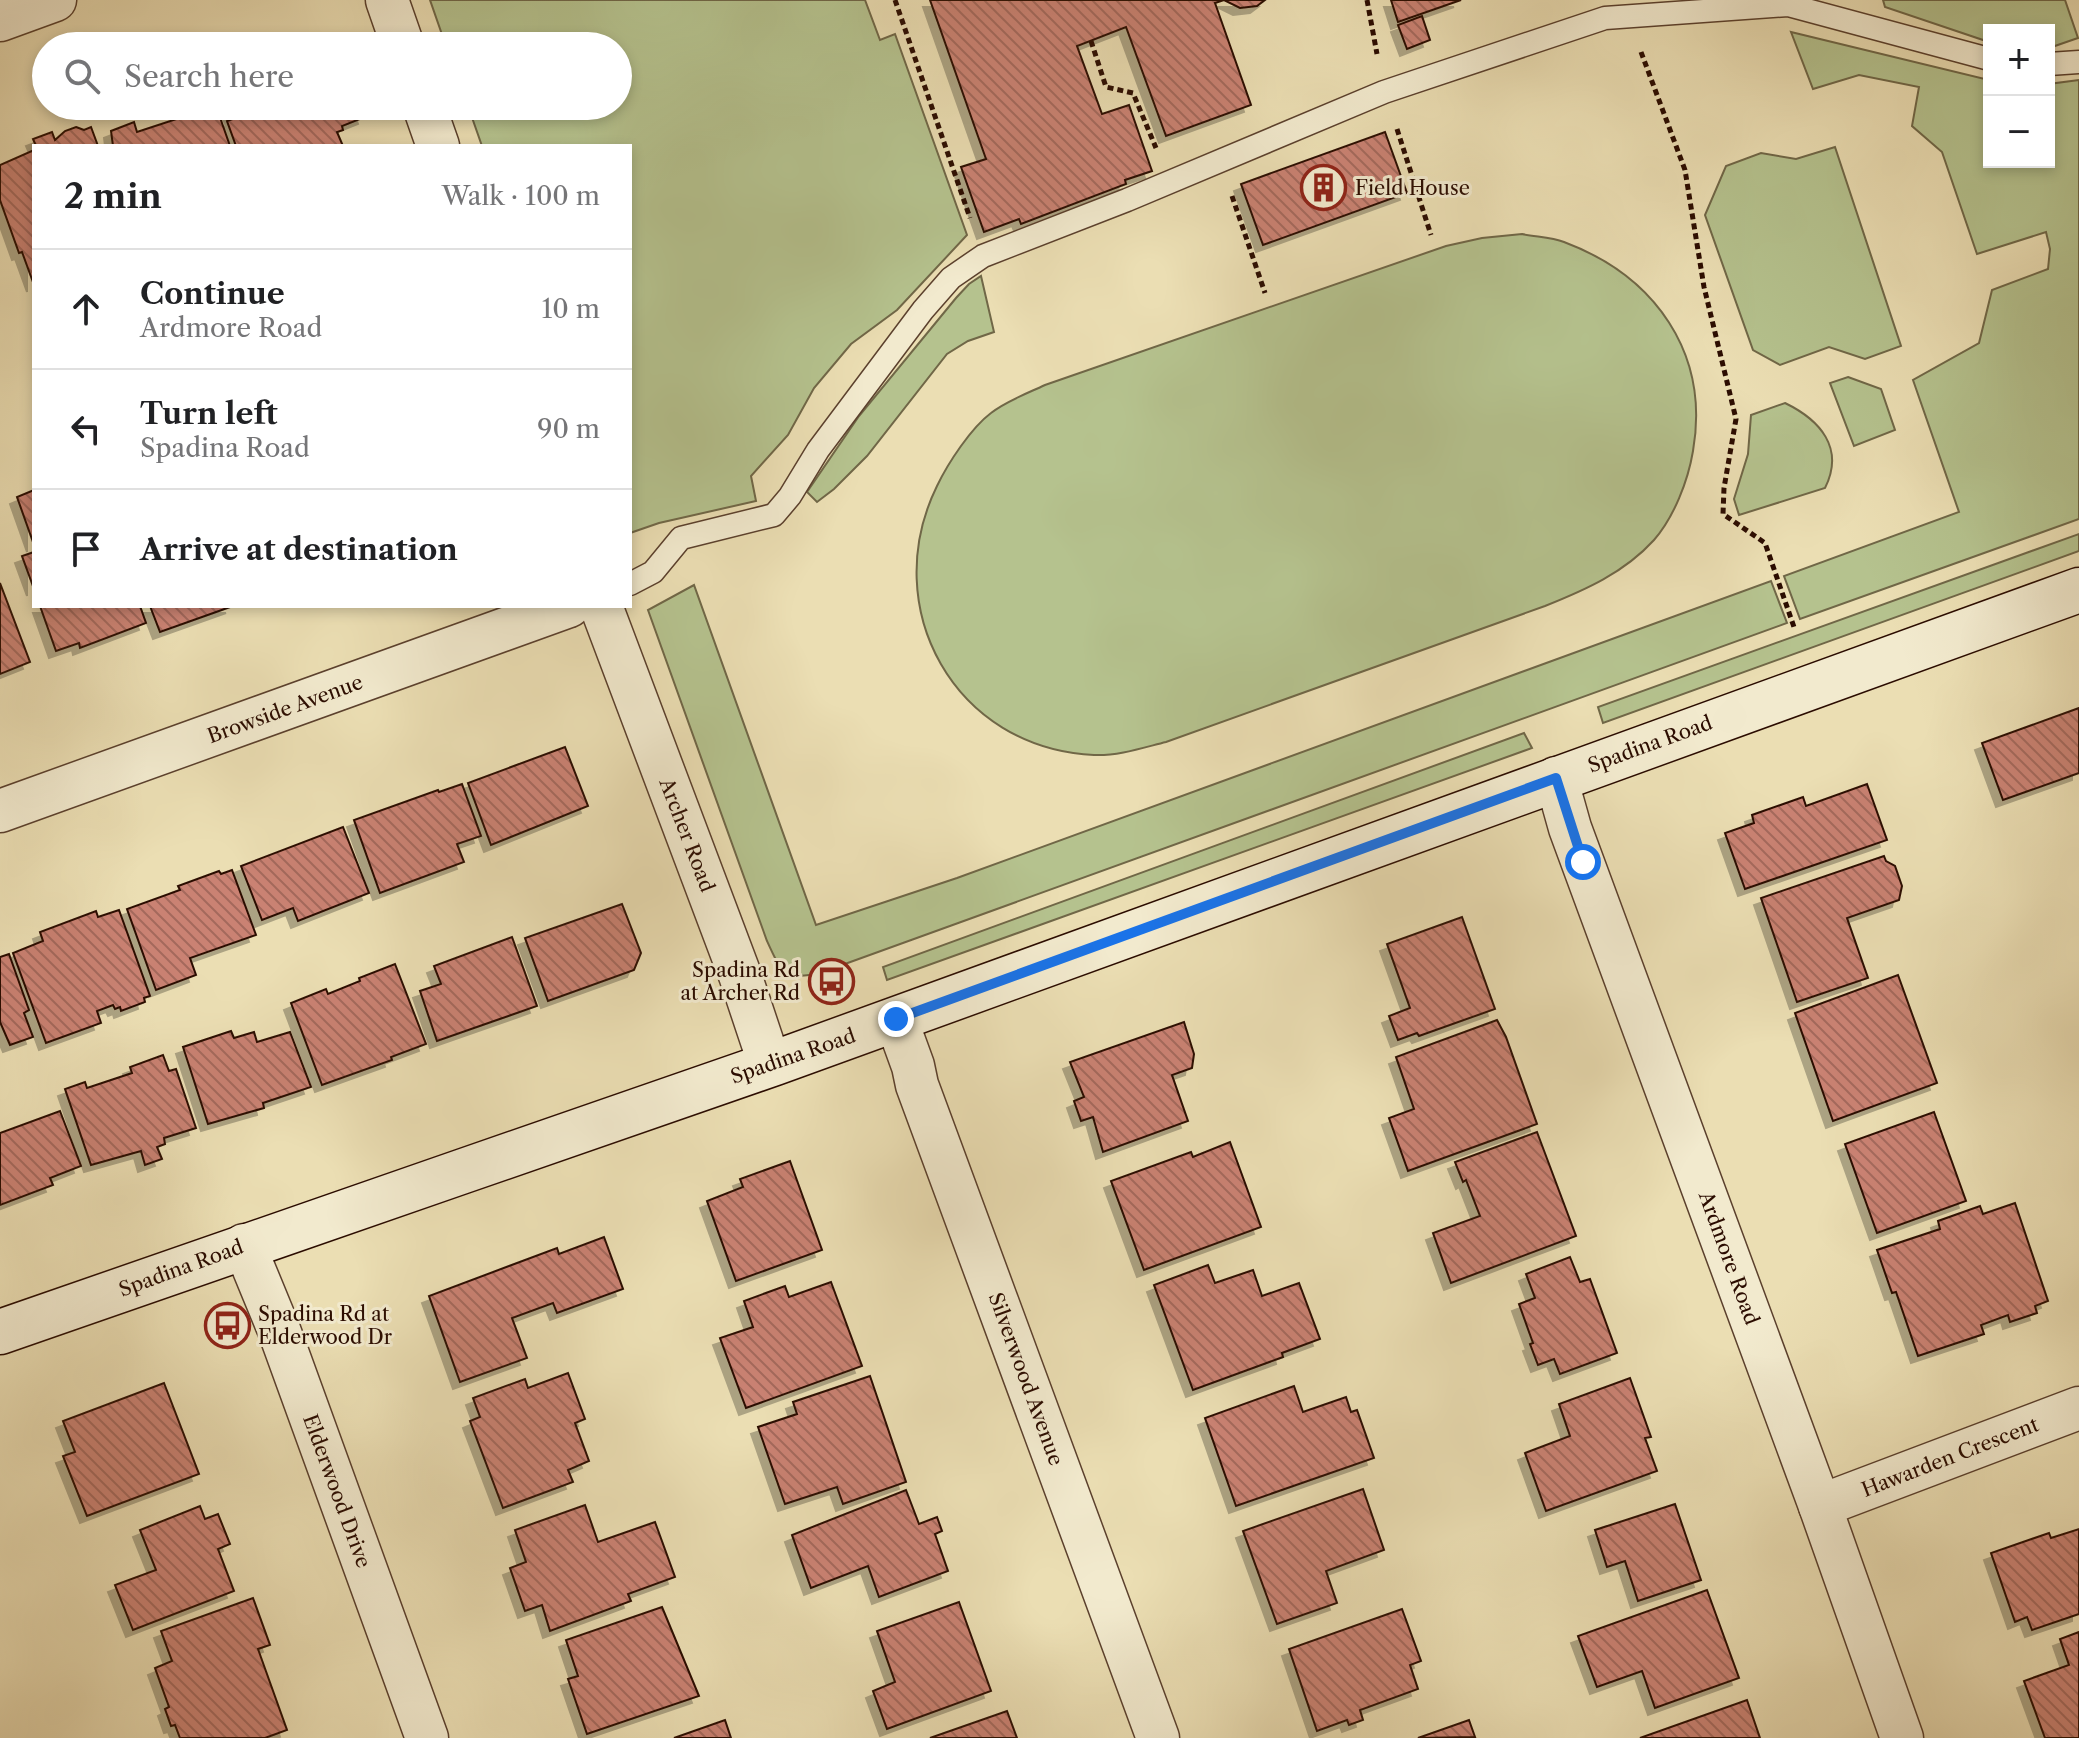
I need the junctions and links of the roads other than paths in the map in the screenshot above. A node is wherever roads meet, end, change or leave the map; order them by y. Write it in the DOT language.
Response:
graph roads {
  1 [pos="55,0"];
  2 [pos="387,0"];
  3 [pos="0,20"];
  4 [pos="398,32"];
  5 [pos="1983,57"];
  6 [pos="2079,62"];
  7 [pos="2055,64"];
  8 [pos="429,120"];
  9 [pos="437,144"];
  10 [pos="632,583"];
  11 [pos="2079,590"];
  12 [pos="563,608"];
  13 [pos="602,608"];
  14 [pos="1556,778"];
  15 [pos="0,811"];
  16 [pos="896,1019"];
  17 [pos="770,1065"];
  18 [pos="244,1245"];
  19 [pos="0,1332"];
  20 [pos="2079,1408"];
  21 [pos="1820,1506"];
  22 [pos="427,1738"];
  23 [pos="1158,1738"];
  24 [pos="1902,1738"];
  1 -- 3 [label="street"];
  2 -- 4 [label="street"];
  5 -- 10 [label="lane"];
  6 -- 7 [label="lane"];
  8 -- 9 [label="street"];
  11 -- 14 [label="street, Spadina Road"];
  12 -- 15 [label="street, Browside Avenue"];
  13 -- 17 [label="street, Archer Road"];
  14 -- 16 [label="street, Spadina Road"];
  14 -- 21 [label="street, Ardmore Road"];
  16 -- 17 [label="street, Spadina Road"];
  16 -- 23 [label="street, Silverwood Avenue"];
  17 -- 18 [label="street, Spadina Road"];
  18 -- 19 [label="street, Spadina Road"];
  18 -- 22 [label="street, Elderwood Drive"];
  20 -- 21 [label="street, Hawarden Crescent"];
  21 -- 24 [label="street, Ardmore Road"];
}
